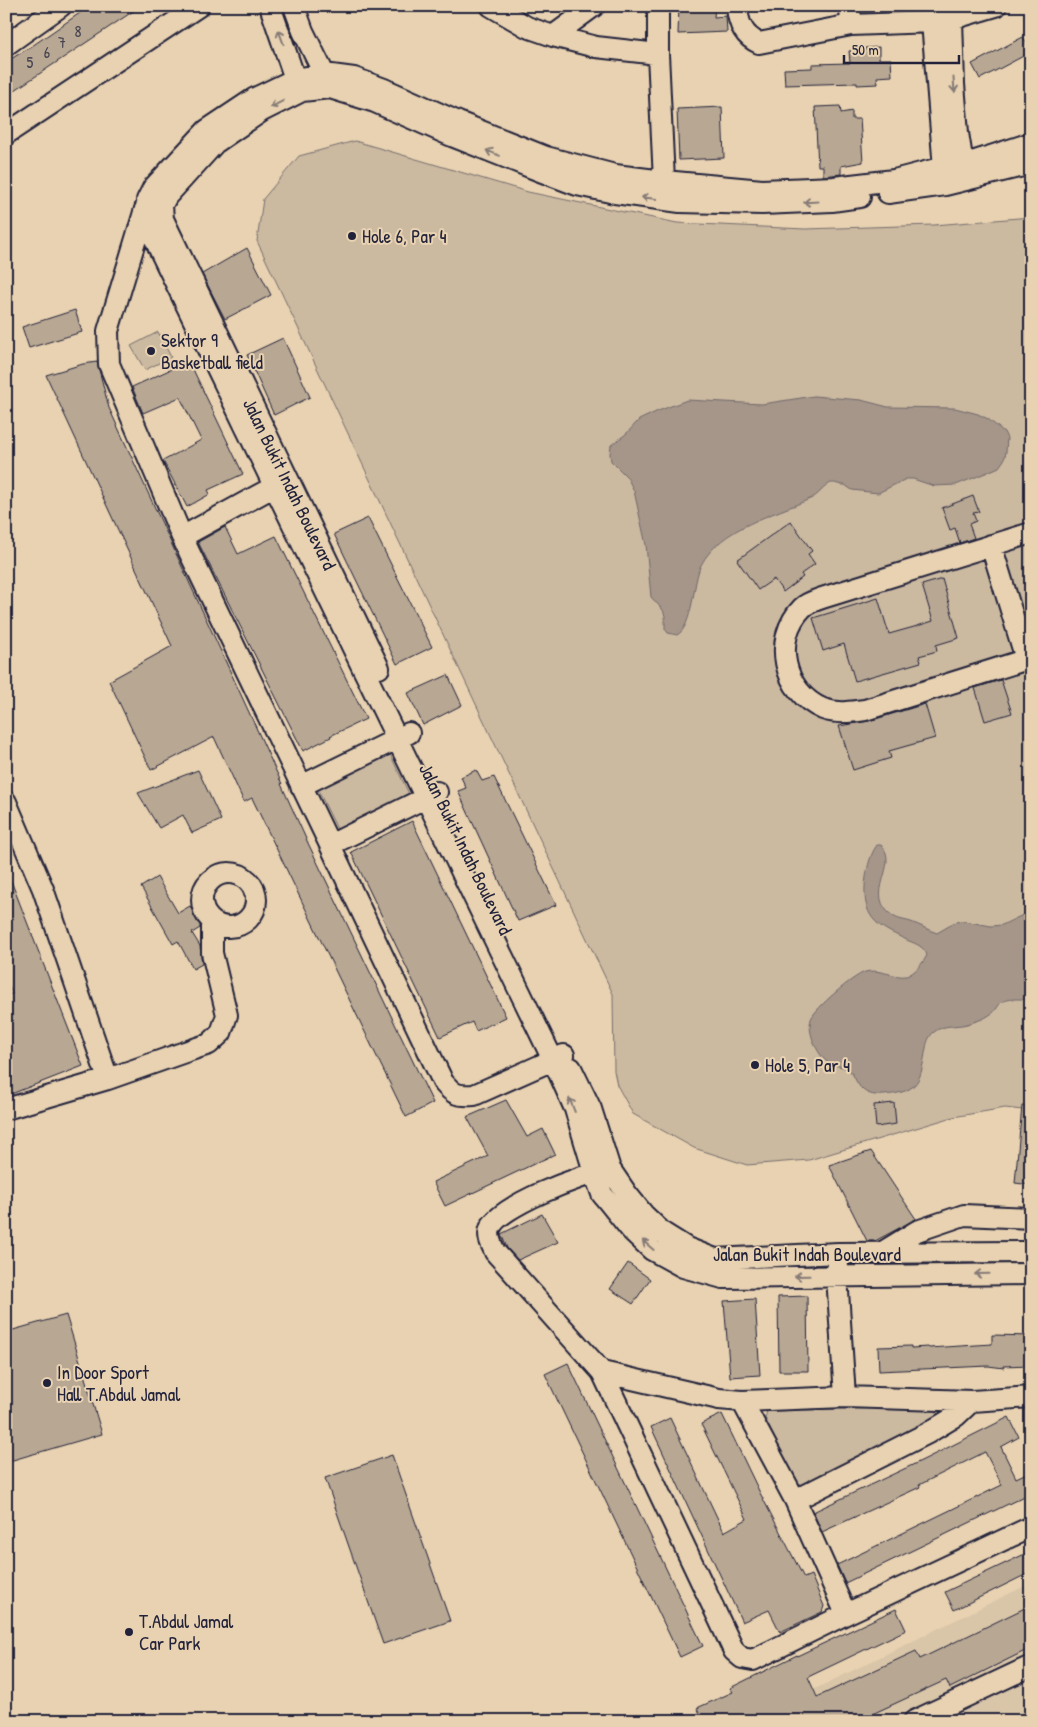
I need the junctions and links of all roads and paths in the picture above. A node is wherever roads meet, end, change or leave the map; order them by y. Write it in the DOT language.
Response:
graph roads {
  1 [pos="61,6"];
  2 [pos="199,6"];
  3 [pos="270,6"];
  4 [pos="294,6"];
  5 [pos="491,6"];
  6 [pos="594,6"];
  7 [pos="658,6"];
  8 [pos="737,6"];
  9 [pos="996,6"];
  10 [pos="850,16"];
  11 [pos="942,21"];
  12 [pos="553,36"];
  13 [pos="6,46"];
  14 [pos="658,54"];
  15 [pos="327,81"];
  16 [pos="298,85"];
  17 [pos="6,134"];
  18 [pos="1031,143"];
  19 [pos="1031,164"];
  20 [pos="954,174"];
  21 [pos="664,182"];
  22 [pos="148,200"];
  23 [pos="281,482"];
  24 [pos="1031,533"];
  25 [pos="182,536"];
  26 [pos="992,545"];
  27 [pos="1028,658"];
  28 [pos="404,736"];
  29 [pos="301,786"];
  30 [pos="432,794"];
  31 [pos="6,802"];
  32 [pos="330,845"];
  33 [pos="212,921"];
  34 [pos="558,1057"];
  35 [pos="108,1079"];
  36 [pos="6,1109"];
  37 [pos="602,1170"];
  38 [pos="1031,1218"];
  39 [pos="1031,1252"];
  40 [pos="838,1253"];
  41 [pos="881,1253"];
  42 [pos="1031,1274"];
  43 [pos="837,1276"];
  44 [pos="602,1372"];
  45 [pos="845,1397"];
  46 [pos="1031,1398"];
  47 [pos="742,1401"];
  48 [pos="972,1401"];
  49 [pos="794,1500"];
  50 [pos="1031,1527"];
  51 [pos="846,1614"];
  52 [pos="1031,1666"];
  53 [pos="914,1721"];
  1 -- 13 [label="street"];
  2 -- 17 [label="street"];
  16 -- 3 [label="street, one-way"];
  4 -- 15 [label="street"];
  5 -- 12 [label="street"];
  6 -- 12 [label="street"];
  7 -- 14 [label="street"];
  8 -- 10 [label="street"];
  9 -- 11 [label="street"];
  10 -- 11 [label="street"];
  11 -- 20 [label="street"];
  12 -- 14 [label="street"];
  14 -- 21 [label="street"];
  15 -- 16 [label="street"];
  20 -- 15 [label="street, one-way"];
  15 -- 21 [label="street"];
  16 -- 22 [label="street"];
  16 -- 23 [label="street, Jalan Bukit Indah Boulevard, one-way"];
  18 -- 20 [label="street"];
  19 -- 20 [label="street"];
  20 -- 21 [label="street"];
  22 -- 23 [label="street"];
  22 -- 25 [label="street"];
  23 -- 25 [label="street"];
  23 -- 28 [label="street"];
  24 -- 26 [label="street"];
  25 -- 29 [label="street"];
  26 -- 27 [label="street"];
  26 -- 27 [label="street"];
  28 -- 29 [label="street"];
  28 -- 30 [label="street"];
  29 -- 32 [label="street"];
  30 -- 32 [label="street"];
  30 -- 34 [label="street"];
  31 -- 35 [label="street"];
  32 -- 34 [label="street"];
  33 -- 35 [label="street"];
  34 -- 37 [label="street"];
  35 -- 36 [label="street"];
  37 -- 40 [label="street, Jalan Bukit Indah Boulevard"];
  43 -- 37 [label="street, one-way"];
  37 -- 44 [label="street"];
  38 -- 41 [label="street"];
  39 -- 41 [label="street, Jalan Bukit Indah Boulevard"];
  40 -- 41 [label="street, Jalan Bukit Indah Boulevard"];
  40 -- 43 [label="street"];
  42 -- 43 [label="street, one-way"];
  43 -- 45 [label="street"];
  44 -- 47 [label="street"];
  44 -- 51 [label="street"];
  45 -- 47 [label="street"];
  45 -- 48 [label="street"];
  46 -- 48 [label="street"];
  47 -- 49 [label="street"];
  48 -- 49 [label="street"];
  49 -- 51 [label="street"];
  50 -- 51 [label="street"];
  52 -- 53 [label="street"];
}
